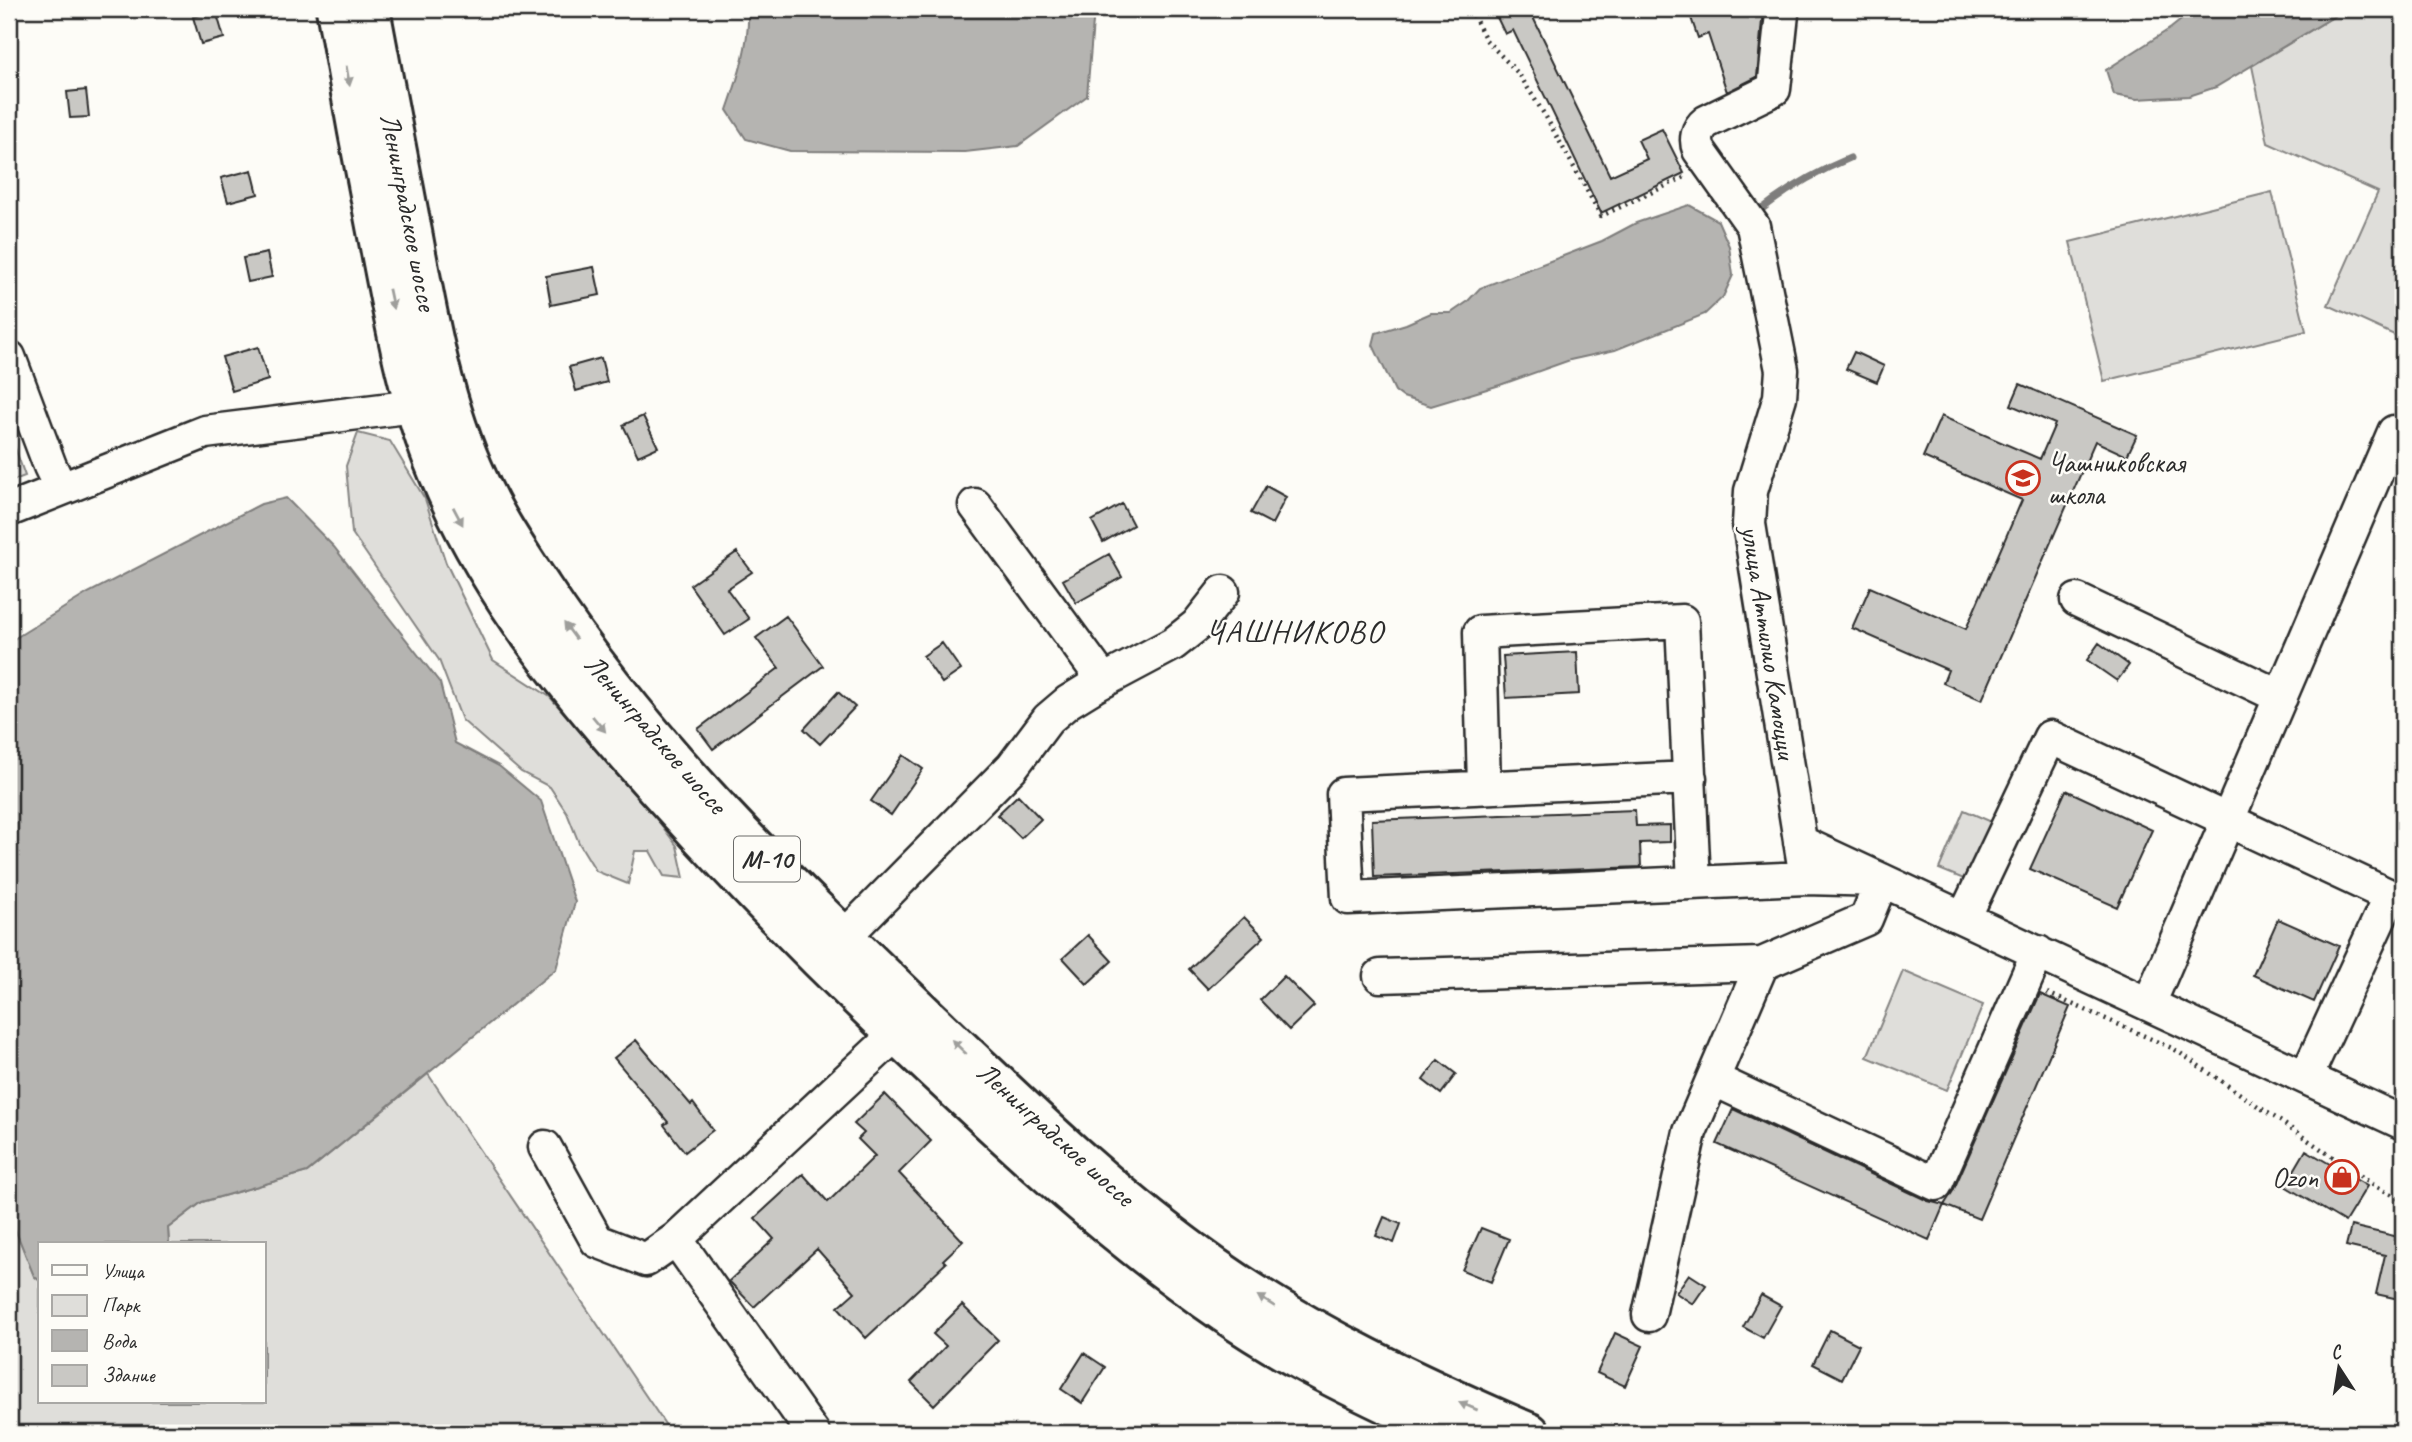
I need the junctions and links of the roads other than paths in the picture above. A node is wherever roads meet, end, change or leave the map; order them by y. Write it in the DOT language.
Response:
graph roads {
  1 [pos="336,9"];
  2 [pos="370,9"];
  3 [pos="1781,9"];
  4 [pos="9,357"];
  5 [pos="415,406"];
  6 [pos="2403,436"];
  7 [pos="61,489"];
  8 [pos="975,505"];
  9 [pos="9,510"];
  10 [pos="1223,592"];
  11 [pos="2077,600"];
  12 [pos="1104,681"];
  13 [pos="2281,697"];
  14 [pos="1690,778"];
  15 [pos="1484,787"];
  16 [pos="2228,821"];
  17 [pos="1800,842"];
  18 [pos="1806,878"];
  19 [pos="1881,880"];
  20 [pos="1694,883"];
  21 [pos="1965,918"];
  22 [pos="844,937"];
  23 [pos="2038,953"];
  24 [pos="1762,964"];
  25 [pos="1380,976"];
  26 [pos="2149,1004"];
  27 [pos="896,1034"];
  28 [pos="2306,1077"];
  29 [pos="1713,1079"];
  30 [pos="2403,1123"];
  31 [pos="545,1147"];
  32 [pos="676,1239"];
  33 [pos="1648,1315"];
  34 [pos="813,1433"];
  35 [pos="1449,1433"];
  36 [pos="1530,1433"];
  1 -- 5 [label="highway, Ленинградское шоссе / М-10, one-way"];
  22 -- 2 [label="highway, Ленинградское шоссе / М-10, one-way"];
  3 -- 17 [label="street, улица Аттилио Камоцци"];
  4 -- 7 [label="street"];
  5 -- 7 [label="street"];
  5 -- 27 [label="highway, Ленинградское шоссе / М-10, one-way"];
  6 -- 13 [label="street"];
  7 -- 9 [label="street"];
  8 -- 12 [label="street"];
  10 -- 12 [label="street"];
  11 -- 13 [label="street"];
  12 -- 22 [label="street"];
  13 -- 16 [label="street"];
  14 -- 15 [label="street"];
  14 -- 15 [label="street"];
  14 -- 20 [label="street"];
  15 -- 20 [label="street"];
  16 -- 21 [label="street"];
  16 -- 26 [label="street"];
  16 -- 28 [label="street"];
  17 -- 18 [label="street, улица Аттилио Камоцци"];
  17 -- 19 [label="street"];
  18 -- 19 [label="street"];
  18 -- 20 [label="street"];
  19 -- 21 [label="street"];
  19 -- 24 [label="street"];
  21 -- 23 [label="street"];
  36 -- 22 [label="highway, Ленинградское шоссе / М-10, one-way"];
  23 -- 26 [label="street"];
  23 -- 29 [label="street"];
  24 -- 25 [label="street"];
  24 -- 29 [label="street"];
  26 -- 28 [label="street"];
  27 -- 32 [label="street"];
  27 -- 35 [label="highway, Ленинградское шоссе / М-10"];
  28 -- 30 [label="street"];
  29 -- 33 [label="street"];
  31 -- 32 [label="street"];
  32 -- 34 [label="street"];
}
